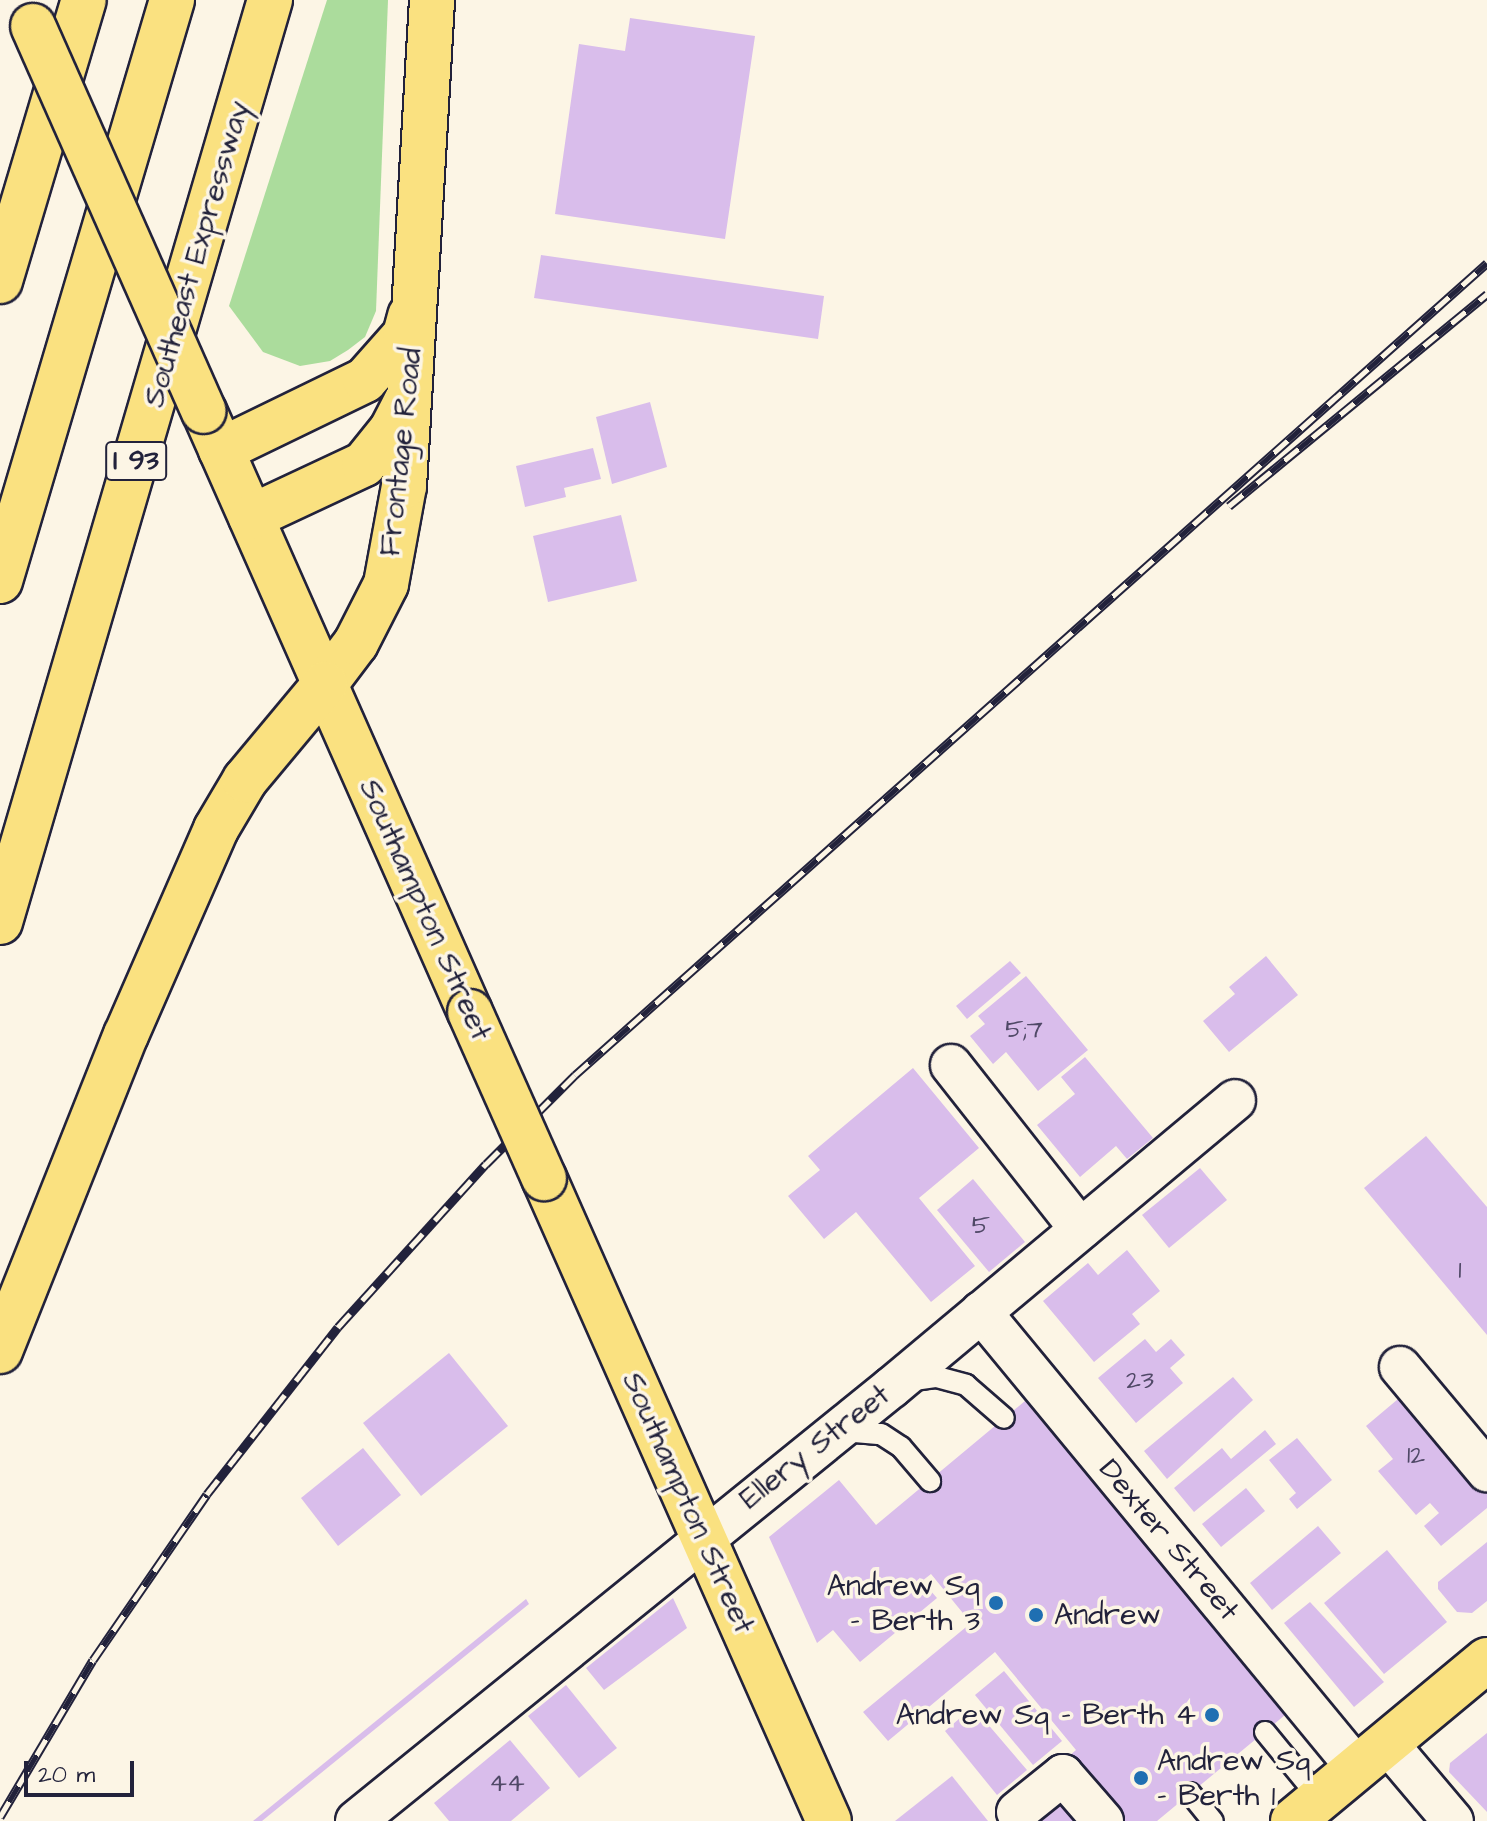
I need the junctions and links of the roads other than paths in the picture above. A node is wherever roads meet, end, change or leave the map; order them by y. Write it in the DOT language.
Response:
graph roads {
  1 [pos="84,0"];
  2 [pos="172,0"];
  3 [pos="270,0"];
  4 [pos="432,0"];
  5 [pos="27,13"];
  6 [pos="0,281"];
  7 [pos="414,298"];
  8 [pos="411,387"];
  9 [pos="212,430"];
  10 [pos="251,517"];
  11 [pos="0,581"];
  12 [pos="325,684"];
  13 [pos="0,922"];
  14 [pos="951,1065"];
  15 [pos="1235,1100"];
  16 [pos="1080,1229"];
  17 [pos="981,1312"];
  18 [pos="0,1351"];
  19 [pos="1400,1367"];
  20 [pos="892,1387"];
  21 [pos="1004,1418"];
  22 [pos="828,1436"];
  23 [pos="1487,1471"];
  24 [pos="930,1481"];
  25 [pos="703,1536"];
  26 [pos="1487,1660"];
  27 [pos="1265,1732"];
  28 [pos="1372,1756"];
  29 [pos="1190,1793"];
  30 [pos="1307,1810"];
  31 [pos="1017,1812"];
  32 [pos="356,1821"];
  33 [pos="829,1821"];
  34 [pos="1103,1821"];
  35 [pos="1213,1821"];
  36 [pos="1453,1821"];
  1 -- 6 [label="main road"];
  2 -- 11 [label="main road"];
  3 -- 13 [label="main road, Southeast Expressway / I 93"];
  4 -- 7 [label="main road, Frontage Road"];
  5 -- 9 [label="main road, Southampton Street, bridge"];
  7 -- 8 [label="main road, Frontage Road"];
  7 -- 9 [label="main road, Frontage Road"];
  8 -- 10 [label="main road"];
  8 -- 12 [label="main road, Frontage Road"];
  9 -- 10 [label="main road, Southampton Street"];
  10 -- 12 [label="main road, Southampton Street"];
  12 -- 18 [label="main road, Frontage Road"];
  12 -- 25 [label="main road, Southampton Street, bridge"];
  14 -- 16 [label="street"];
  15 -- 16 [label="street, Ellery Street"];
  16 -- 17 [label="street, Ellery Street"];
  17 -- 20 [label="street, Ellery Street"];
  17 -- 28 [label="street, Dexter Street"];
  19 -- 23 [label="street"];
  20 -- 21 [label="lane"];
  20 -- 22 [label="street, Ellery Street"];
  22 -- 24 [label="lane"];
  22 -- 25 [label="street, Ellery Street"];
  25 -- 32 [label="street, Ellery Street"];
  25 -- 33 [label="main road, Southampton Street"];
  26 -- 28 [label="main road"];
  27 -- 30 [label="lane"];
  28 -- 30 [label="main road"];
  28 -- 36 [label="street, Dexter Street"];
  29 -- 35 [label="lane"];
  31 -- 34 [label="street"];
}
